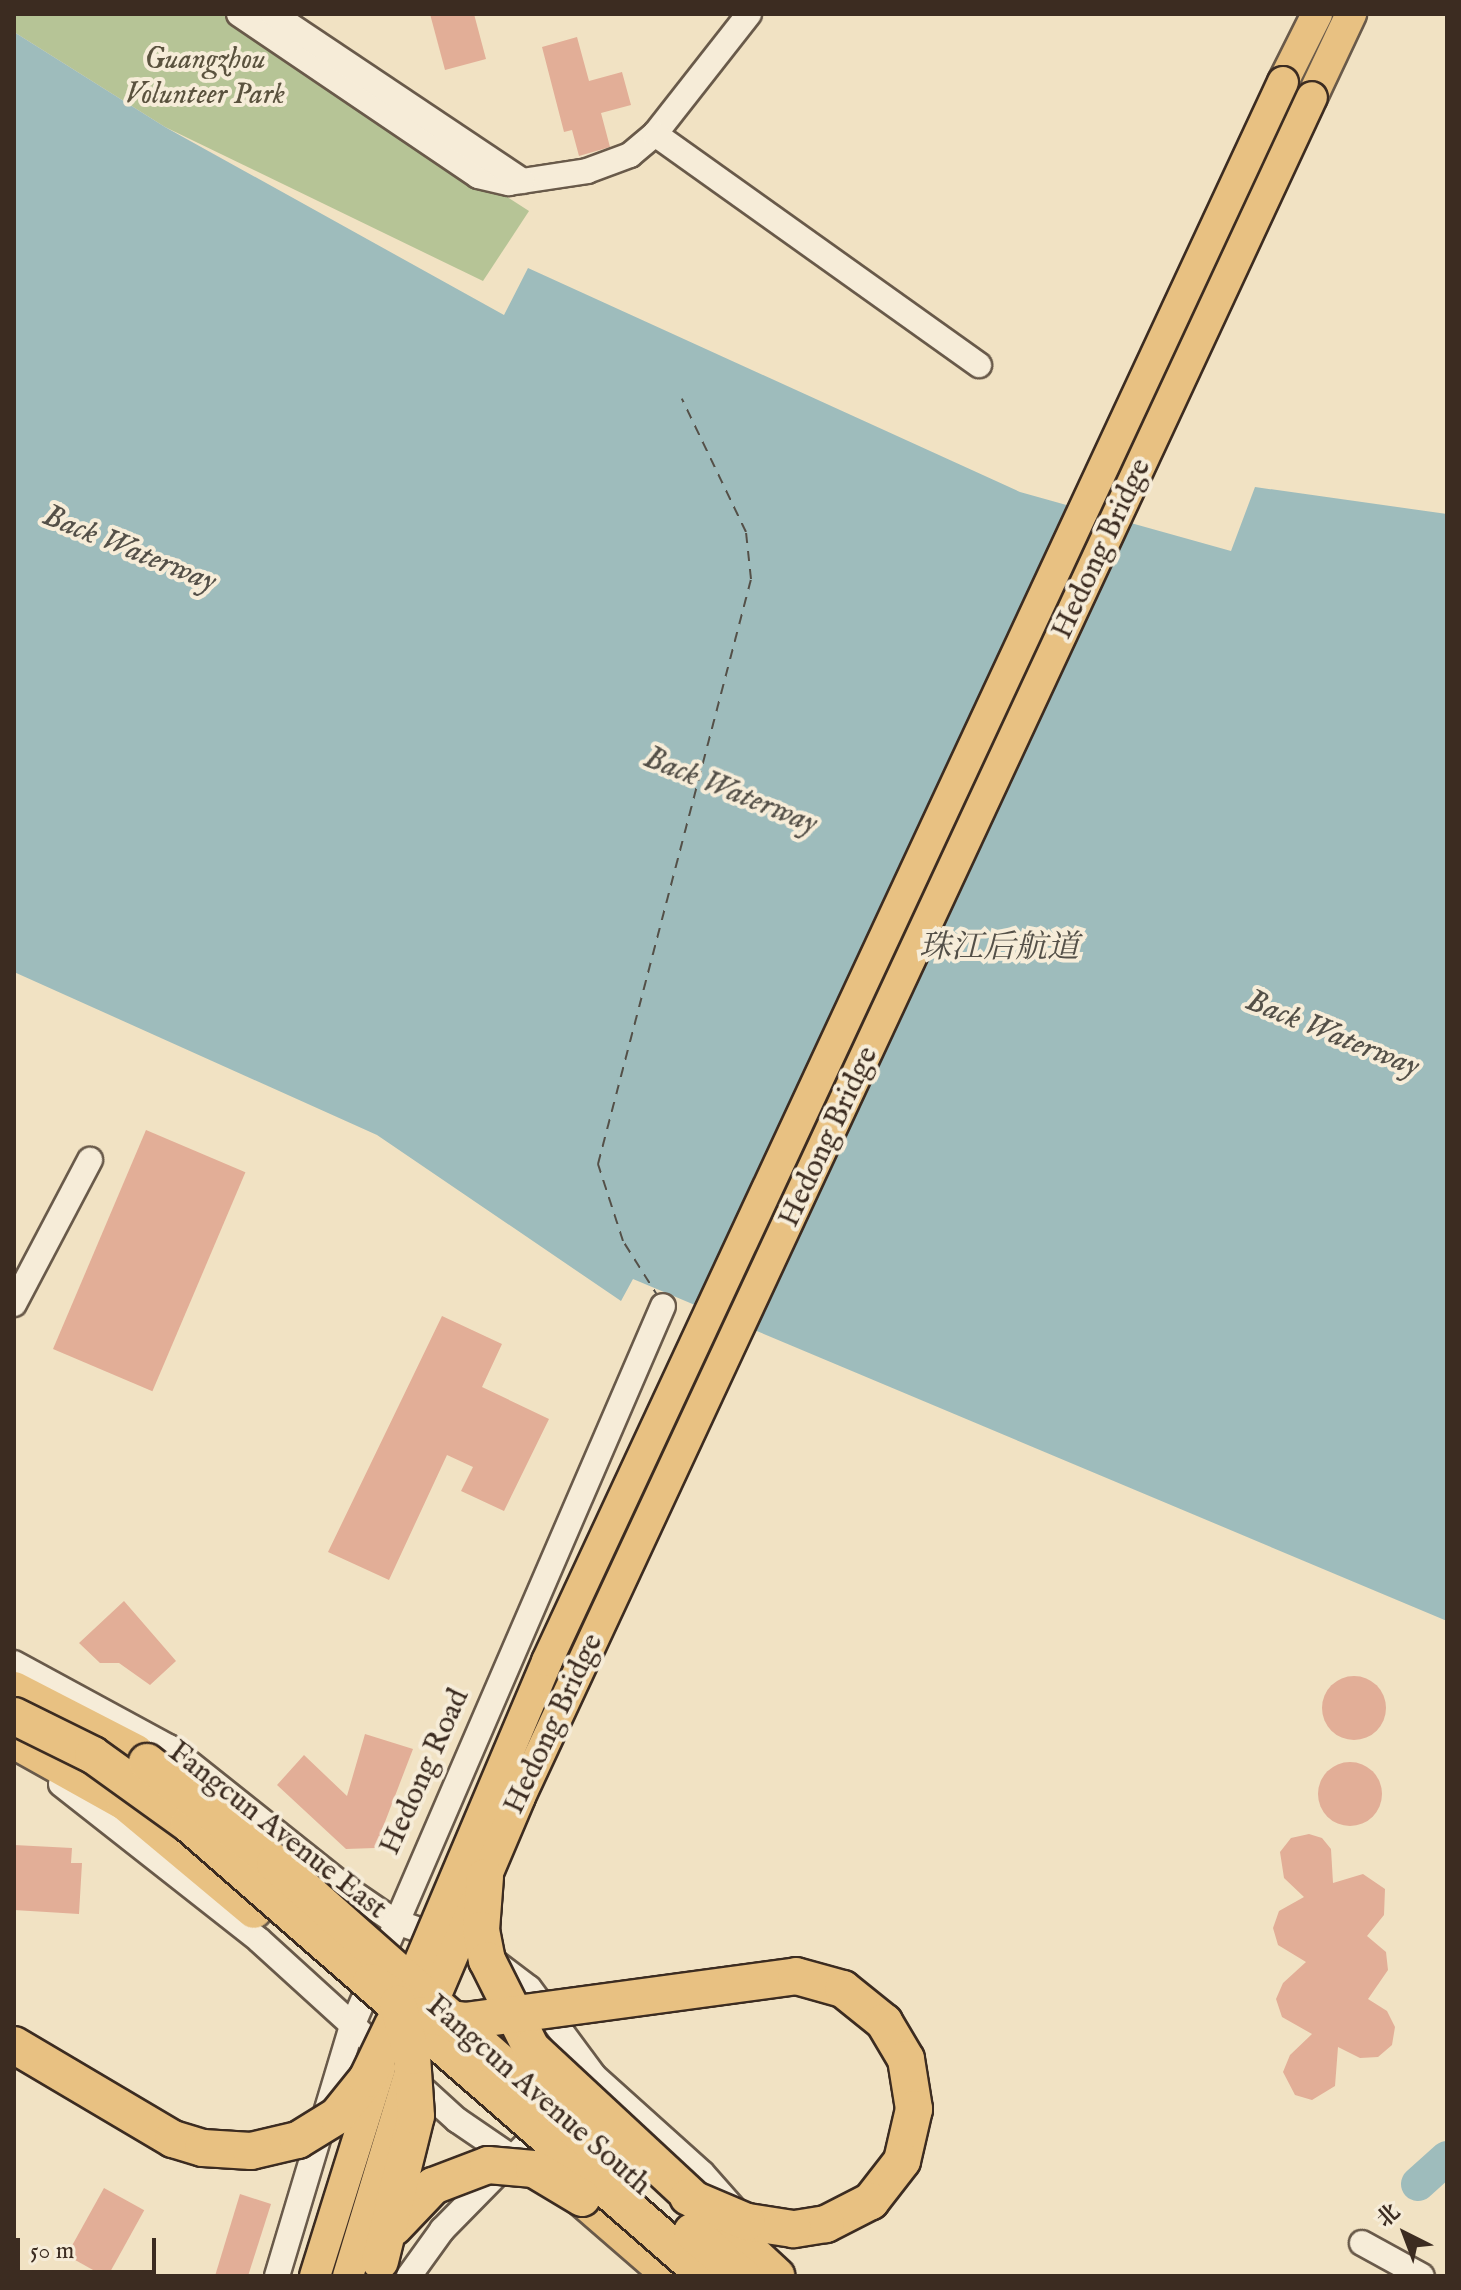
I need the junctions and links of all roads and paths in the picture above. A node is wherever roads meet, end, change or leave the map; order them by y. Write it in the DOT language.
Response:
graph roads {
  1 [pos="239,14"];
  2 [pos="273,14"];
  3 [pos="749,14"];
  4 [pos="1317,14"];
  5 [pos="1351,14"];
  6 [pos="655,134"];
  7 [pos="522,181"];
  8 [pos="979,365"];
  9 [pos="90,1160"];
  10 [pos="14,1304"];
  11 [pos="663,1306"];
  12 [pos="14,1663"];
  13 [pos="14,1690"];
  14 [pos="14,1716"];
  15 [pos="14,1740"];
  16 [pos="14,1758"];
  17 [pos="485,1877"];
  18 [pos="335,1916"];
  19 [pos="394,1921"];
  20 [pos="371,1982"];
  21 [pos="393,2025"];
  22 [pos="352,2026"];
  23 [pos="14,2045"];
  24 [pos="457,2058"];
  25 [pos="594,2076"];
  26 [pos="510,2156"];
  27 [pos="688,2197"];
  28 [pos="1362,2243"];
  29 [pos="378,2272"];
  30 [pos="277,2276"];
  31 [pos="315,2276"];
  32 [pos="656,2276"];
  33 [pos="672,2276"];
  34 [pos="706,2276"];
  35 [pos="742,2276"];
  36 [pos="774,2276"];
  37 [pos="1422,2276"];
  1 -- 7 [label="street"];
  2 -- 7 [label="street"];
  3 -- 6 [label="street"];
  4 -- 21 [label="main road, Hedong Bridge, bridge"];
  5 -- 17 [label="main road, Hedong Bridge, bridge"];
  6 -- 7 [label="street"];
  6 -- 8 [label="street"];
  9 -- 10 [label="street"];
  11 -- 19 [label="street, Hedong Road"];
  12 -- 19 [label="street, Fangcun Avenue East"];
  13 -- 18 [label="highway, Fangcun Avenue East, bridge"];
  14 -- 20 [label="highway, Fangcun Avenue East, bridge"];
  15 -- 24 [label="highway, bridge"];
  16 -- 22 [label="street"];
  17 -- 27 [label="highway, bridge"];
  17 -- 29 [label="main road, Hedong Bridge, bridge"];
  18 -- 29 [label="highway, bridge"];
  18 -- 35 [label="highway, Fangcun Avenue South, bridge"];
  19 -- 22 [label="street, Hedong Road"];
  19 -- 25 [label="street, Fangcun Avenue East"];
  20 -- 24 [label="highway, bridge"];
  20 -- 27 [label="highway, bridge"];
  21 -- 23 [label="highway, bridge"];
  21 -- 31 [label="main road, Hedong Bridge, bridge"];
  22 -- 26 [label="street"];
  22 -- 30 [label="street, Hedong Road"];
  24 -- 34 [label="highway, Fangcun Avenue South, bridge"];
  25 -- 26 [label="street"];
  25 -- 36 [label="street, Fangcun Avenue South"];
  26 -- 29 [label="street"];
  26 -- 32 [label="street, Fangcun Avenue South"];
  27 -- 36 [label="highway, bridge"];
  28 -- 37 [label="street"];
  29 -- 33 [label="highway, bridge"];
}
